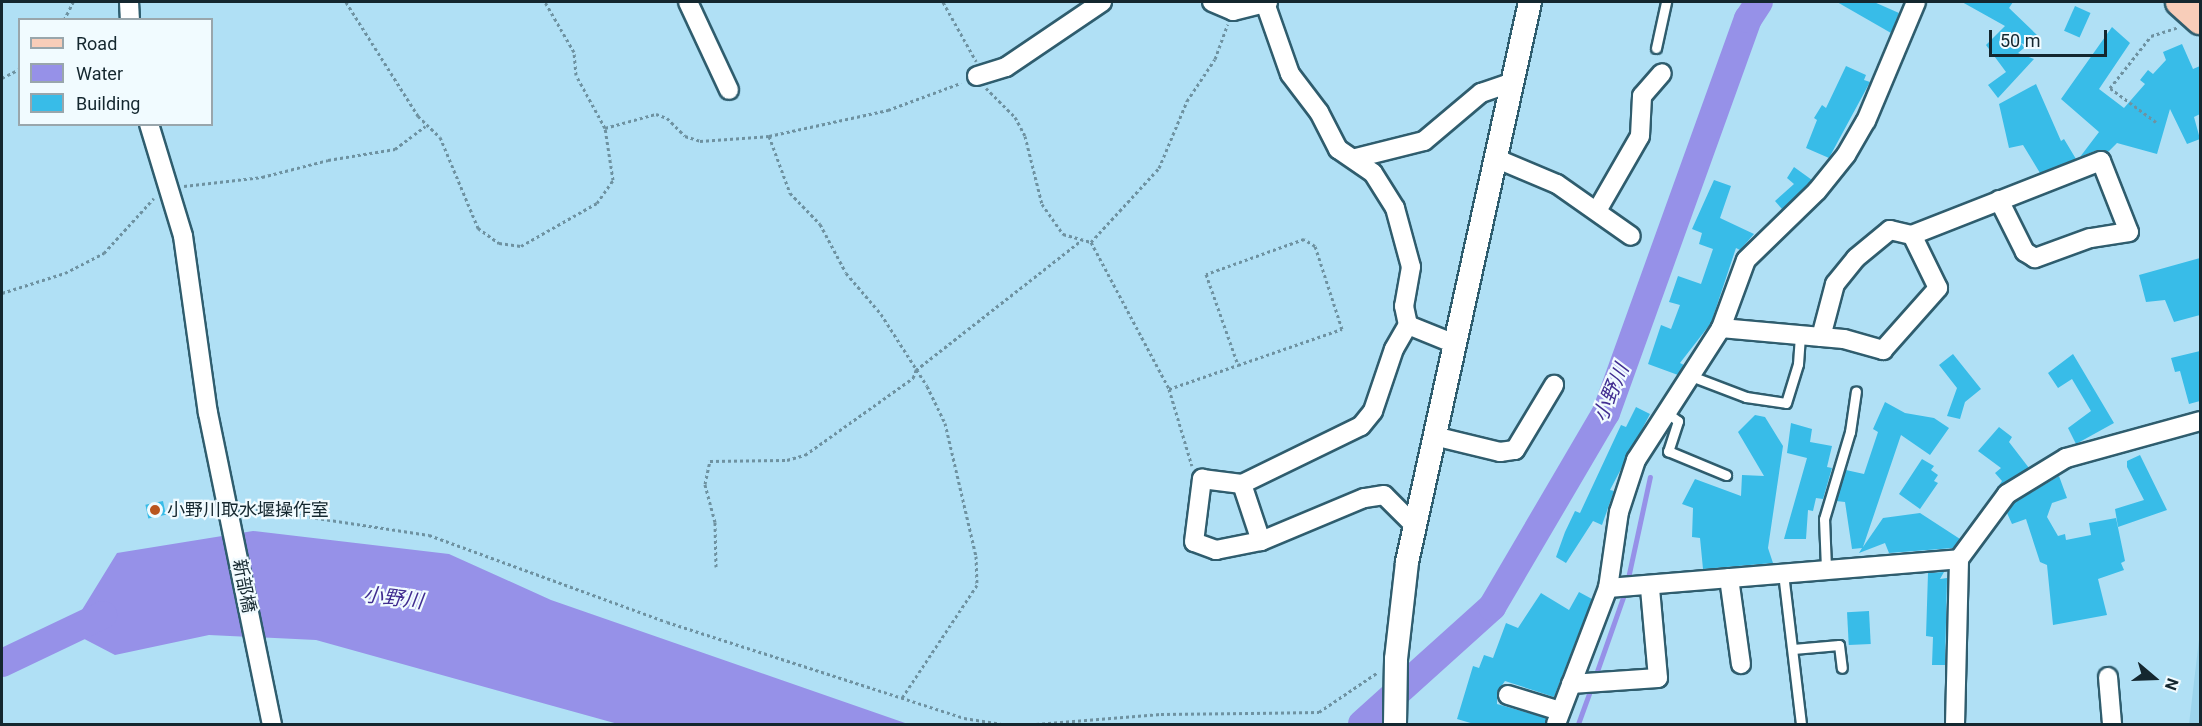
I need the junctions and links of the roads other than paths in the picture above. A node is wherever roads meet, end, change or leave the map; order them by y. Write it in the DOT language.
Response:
graph roads {
  1 [pos="129,2"];
  2 [pos="688,2"];
  3 [pos="1102,2"];
  4 [pos="1212,2"];
  5 [pos="1266,2"];
  6 [pos="1530,2"];
  7 [pos="1666,2"];
  8 [pos="1916,2"];
  9 [pos="130,18"];
  10 [pos="1656,48"];
  11 [pos="1662,73"];
  12 [pos="977,76"];
  13 [pos="1513,82"];
  14 [pos="729,90"];
  15 [pos="150,126"];
  16 [pos="1495,158"];
  17 [pos="1356,159"];
  18 [pos="1999,200"];
  19 [pos="1598,209"];
  20 [pos="1912,234"];
  21 [pos="1631,236"];
  22 [pos="1408,325"];
  23 [pos="1721,328"];
  24 [pos="1800,337"];
  25 [pos="1821,337"];
  26 [pos="1455,344"];
  27 [pos="1691,376"];
  28 [pos="1554,385"];
  29 [pos="1856,391"];
  30 [pos="1666,412"];
  31 [pos="2200,421"];
  32 [pos="1434,436"];
  33 [pos="1726,475"];
  34 [pos="1242,484"];
  35 [pos="1414,525"];
  36 [pos="1261,541"];
  37 [pos="1959,559"];
  38 [pos="1826,568"];
  39 [pos="1783,573"];
  40 [pos="1729,578"];
  41 [pos="1620,588"];
  42 [pos="1650,588"];
  43 [pos="1793,649"];
  44 [pos="1741,664"];
  45 [pos="1842,668"];
  46 [pos="2108,677"];
  47 [pos="1571,684"];
  48 [pos="1508,695"];
  49 [pos="1558,718"];
  50 [pos="272,724"];
  51 [pos="1395,724"];
  52 [pos="1801,724"];
  53 [pos="1955,724"];
  54 [pos="2112,724"];
  1 -- 9 [label="street"];
  2 -- 14 [label="street"];
  3 -- 12 [label="street"];
  4 -- 5 [label="street"];
  5 -- 17 [label="street"];
  6 -- 13 [label="street"];
  7 -- 10 [label="lane"];
  8 -- 23 [label="street"];
  11 -- 19 [label="street"];
  13 -- 16 [label="street"];
  13 -- 17 [label="street"];
  15 -- 50 [label="street, 新部橋"];
  16 -- 19 [label="street"];
  16 -- 26 [label="street"];
  17 -- 22 [label="street"];
  18 -- 18 [label="street"];
  18 -- 20 [label="street"];
  19 -- 21 [label="street"];
  20 -- 25 [label="street"];
  20 -- 25 [label="street"];
  22 -- 26 [label="street"];
  22 -- 34 [label="street"];
  23 -- 24 [label="street"];
  23 -- 27 [label="street"];
  24 -- 25 [label="street"];
  24 -- 27 [label="lane"];
  26 -- 32 [label="street"];
  27 -- 30 [label="street"];
  28 -- 32 [label="street"];
  29 -- 38 [label="lane"];
  30 -- 33 [label="lane"];
  30 -- 41 [label="street"];
  31 -- 37 [label="street"];
  32 -- 35 [label="street"];
  34 -- 36 [label="street"];
  34 -- 36 [label="street"];
  35 -- 36 [label="street"];
  35 -- 51 [label="street"];
  37 -- 38 [label="street"];
  37 -- 53 [label="street"];
  38 -- 39 [label="street"];
  39 -- 40 [label="street"];
  39 -- 43 [label="lane"];
  40 -- 42 [label="street"];
  40 -- 44 [label="street"];
  41 -- 42 [label="street"];
  41 -- 47 [label="street"];
  42 -- 47 [label="street"];
  43 -- 45 [label="lane"];
  43 -- 52 [label="lane"];
  46 -- 54 [label="street"];
  47 -- 49 [label="street"];
  48 -- 49 [label="street"];
}
